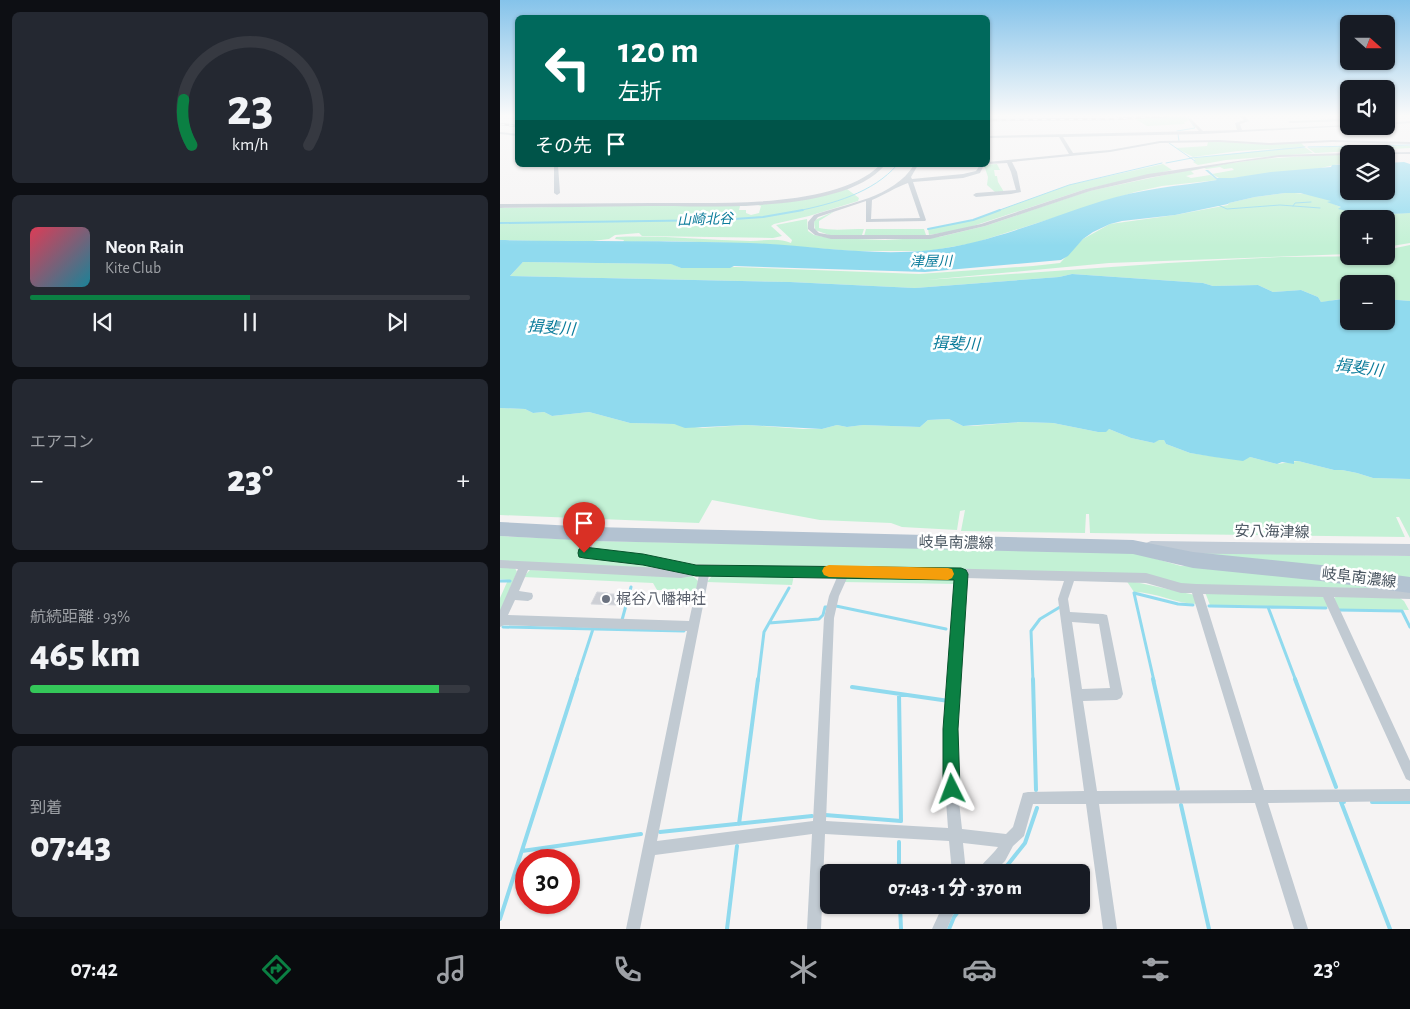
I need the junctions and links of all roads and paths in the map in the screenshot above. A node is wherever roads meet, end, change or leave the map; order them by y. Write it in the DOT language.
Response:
graph roads {
  1 [pos="1030,159"];
  2 [pos="1252,159"];
  3 [pos="1009,162"];
  4 [pos="990,163"];
  5 [pos="556,167"];
  6 [pos="881,167"];
  7 [pos="915,167"];
  8 [pos="981,167"];
  9 [pos="909,179"];
  10 [pos="900,184"];
  11 [pos="557,193"];
  12 [pos="976,195"];
  13 [pos="869,198"];
  14 [pos="500,206"];
  15 [pos="500,529"];
  16 [pos="593,534"];
  17 [pos="1133,547"];
  18 [pos="1410,550"];
  19 [pos="500,564"];
  20 [pos="525,565"];
  21 [pos="701,570"];
  22 [pos="845,571"];
  23 [pos="961,574"];
  24 [pos="1071,576"];
  25 [pos="1410,585"];
  26 [pos="1196,589"];
  27 [pos="1326,592"];
  28 [pos="1410,594"];
  29 [pos="512,595"];
  30 [pos="528,596"];
  31 [pos="1066,618"];
  32 [pos="500,621"];
  33 [pos="694,626"];
  34 [pos="1077,694"];
  35 [pos="1410,775"];
  36 [pos="1260,796"];
  37 [pos="1410,796"];
  38 [pos="1092,798"];
  39 [pos="818,826"];
  40 [pos="955,836"];
  41 [pos="1008,841"];
  42 [pos="650,849"];
  43 [pos="958,864"];
  44 [pos="993,864"];
  45 [pos="946,914"];
  46 [pos="633,929"];
  47 [pos="814,929"];
  48 [pos="939,929"];
  49 [pos="1110,929"];
  50 [pos="1301,929"];
  1 -- 3 [label="street"];
  2 -- 13 [label="street"];
  3 -- 4 [label="street"];
  3 -- 12 [label="street"];
  5 -- 11 [label="street"];
  6 -- 14 [label="street"];
  7 -- 9 [label="street"];
  8 -- 9 [label="street"];
  9 -- 10 [label="street"];
  9 -- 13 [label="street"];
  10 -- 13 [label="street"];
  15 -- 16 [label="main road, 岐阜南濃線"];
  16 -- 17 [label="main road, 岐阜南濃線"];
  16 -- 21 [label="street"];
  17 -- 18 [label="main road, 安八海津線"];
  17 -- 25 [label="main road, 岐阜南濃線"];
  19 -- 20 [label="street"];
  20 -- 21 [label="street"];
  20 -- 29 [label="street"];
  21 -- 22 [label="street"];
  21 -- 33 [label="street"];
  22 -- 23 [label="street"];
  22 -- 39 [label="street"];
  23 -- 24 [label="street"];
  23 -- 40 [label="street"];
  24 -- 26 [label="street"];
  24 -- 31 [label="street"];
  26 -- 27 [label="street"];
  26 -- 36 [label="street"];
  27 -- 28 [label="street"];
  27 -- 35 [label="street"];
  29 -- 30 [label="street"];
  29 -- 32 [label="street"];
  31 -- 34 [label="street"];
  31 -- 34 [label="street"];
  32 -- 33 [label="street"];
  33 -- 42 [label="street"];
  34 -- 38 [label="street"];
  36 -- 37 [label="street"];
  36 -- 38 [label="street"];
  36 -- 50 [label="street"];
  38 -- 41 [label="street"];
  38 -- 49 [label="street"];
  39 -- 40 [label="street"];
  39 -- 42 [label="street"];
  39 -- 47 [label="street"];
  40 -- 41 [label="street"];
  40 -- 43 [label="street"];
  41 -- 44 [label="street"];
  42 -- 46 [label="street"];
  45 -- 48 [label="street"];
}
